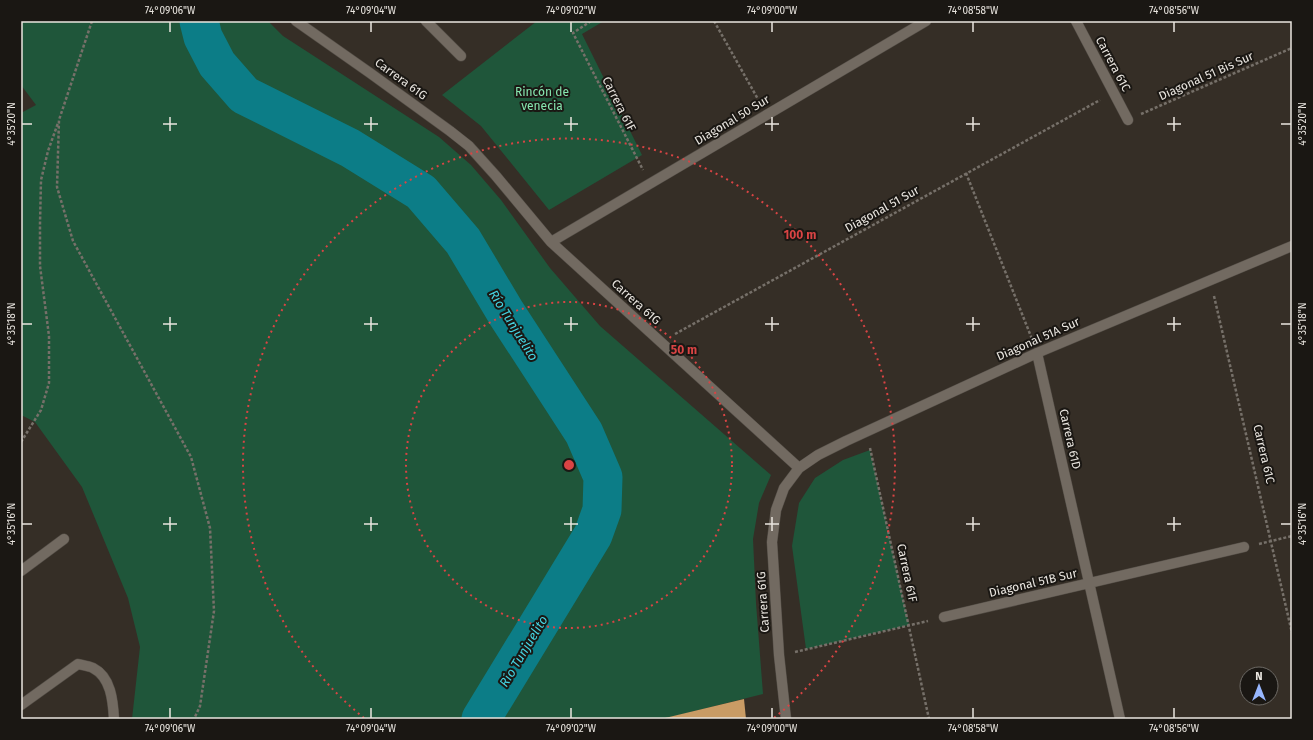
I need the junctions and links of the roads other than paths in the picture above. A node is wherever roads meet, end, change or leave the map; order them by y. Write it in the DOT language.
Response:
graph roads {
  1 [pos="296,21"];
  2 [pos="426,21"];
  3 [pos="926,21"];
  4 [pos="1076,21"];
  5 [pos="461,56"];
  6 [pos="1128,120"];
  7 [pos="551,242"];
  8 [pos="1292,246"];
  9 [pos="1037,353"];
  10 [pos="799,468"];
  11 [pos="64,538"];
  12 [pos="1244,547"];
  13 [pos="21,571"];
  14 [pos="1089,583"];
  15 [pos="944,617"];
  16 [pos="21,705"];
  17 [pos="114,719"];
  18 [pos="786,719"];
  19 [pos="1120,719"];
  1 -- 7 [label="street, Carrera 61G"];
  2 -- 5 [label="street"];
  3 -- 7 [label="street, Diagonal 50 Sur"];
  4 -- 6 [label="street, Carrera 61C"];
  7 -- 10 [label="street, Carrera 61G"];
  8 -- 9 [label="street, Diagonal 51A Sur"];
  9 -- 10 [label="street, Diagonal 51A Sur"];
  9 -- 14 [label="street, Carrera 61D"];
  10 -- 18 [label="street, Carrera 61G"];
  11 -- 13 [label="street"];
  12 -- 14 [label="street, Diagonal 51B Sur"];
  14 -- 15 [label="street, Diagonal 51B Sur"];
  14 -- 19 [label="street, Carrera 61D"];
  16 -- 17 [label="street"];
}
